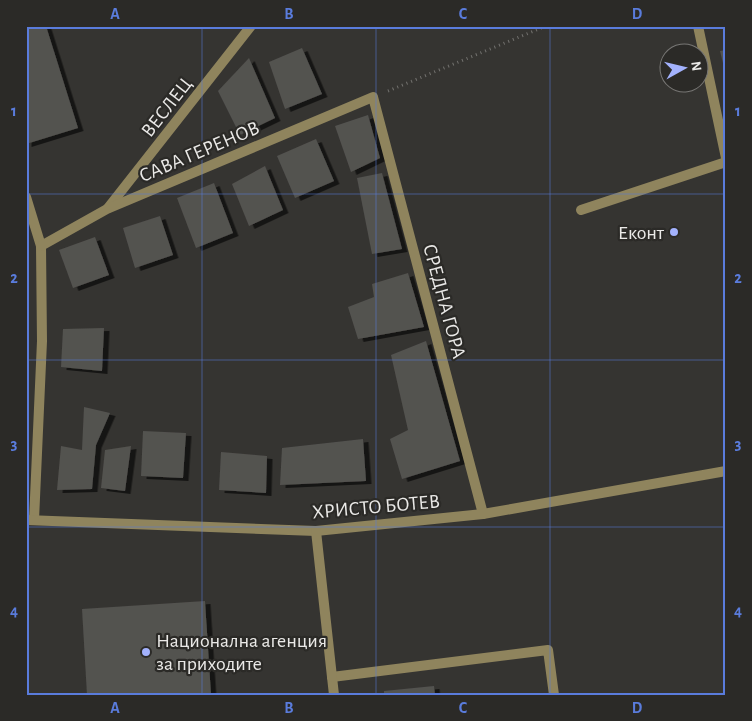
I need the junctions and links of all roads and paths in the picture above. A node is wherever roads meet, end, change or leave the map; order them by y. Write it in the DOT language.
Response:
graph roads {
  1 [pos="252,26"];
  2 [pos="546,26"];
  3 [pos="698,26"];
  4 [pos="373,97"];
  5 [pos="726,158"];
  6 [pos="726,162"];
  7 [pos="26,197"];
  8 [pos="107,209"];
  9 [pos="581,210"];
  10 [pos="41,246"];
  11 [pos="726,471"];
  12 [pos="483,514"];
  13 [pos="30,520"];
  14 [pos="316,531"];
  15 [pos="332,677"];
  16 [pos="334,695"];
  17 [pos="554,695"];
  1 -- 8 [label="street, ВЕСЛЕЦ"];
  2 -- 4 [label="path"];
  3 -- 5 [label="street"];
  4 -- 8 [label="street, САВА ГЕРЕНОВ"];
  4 -- 12 [label="street, СРЕДНА ГОРА"];
  6 -- 9 [label="street"];
  7 -- 10 [label="street"];
  8 -- 10 [label="street, САВА ГЕРЕНОВ"];
  10 -- 13 [label="street"];
  11 -- 12 [label="street, ХРИСТО БОТЕВ"];
  12 -- 14 [label="street, ХРИСТО БОТЕВ"];
  13 -- 14 [label="street, ХРИСТО БОТЕВ"];
  14 -- 15 [label="street"];
  15 -- 16 [label="street"];
  15 -- 17 [label="street"];
}
